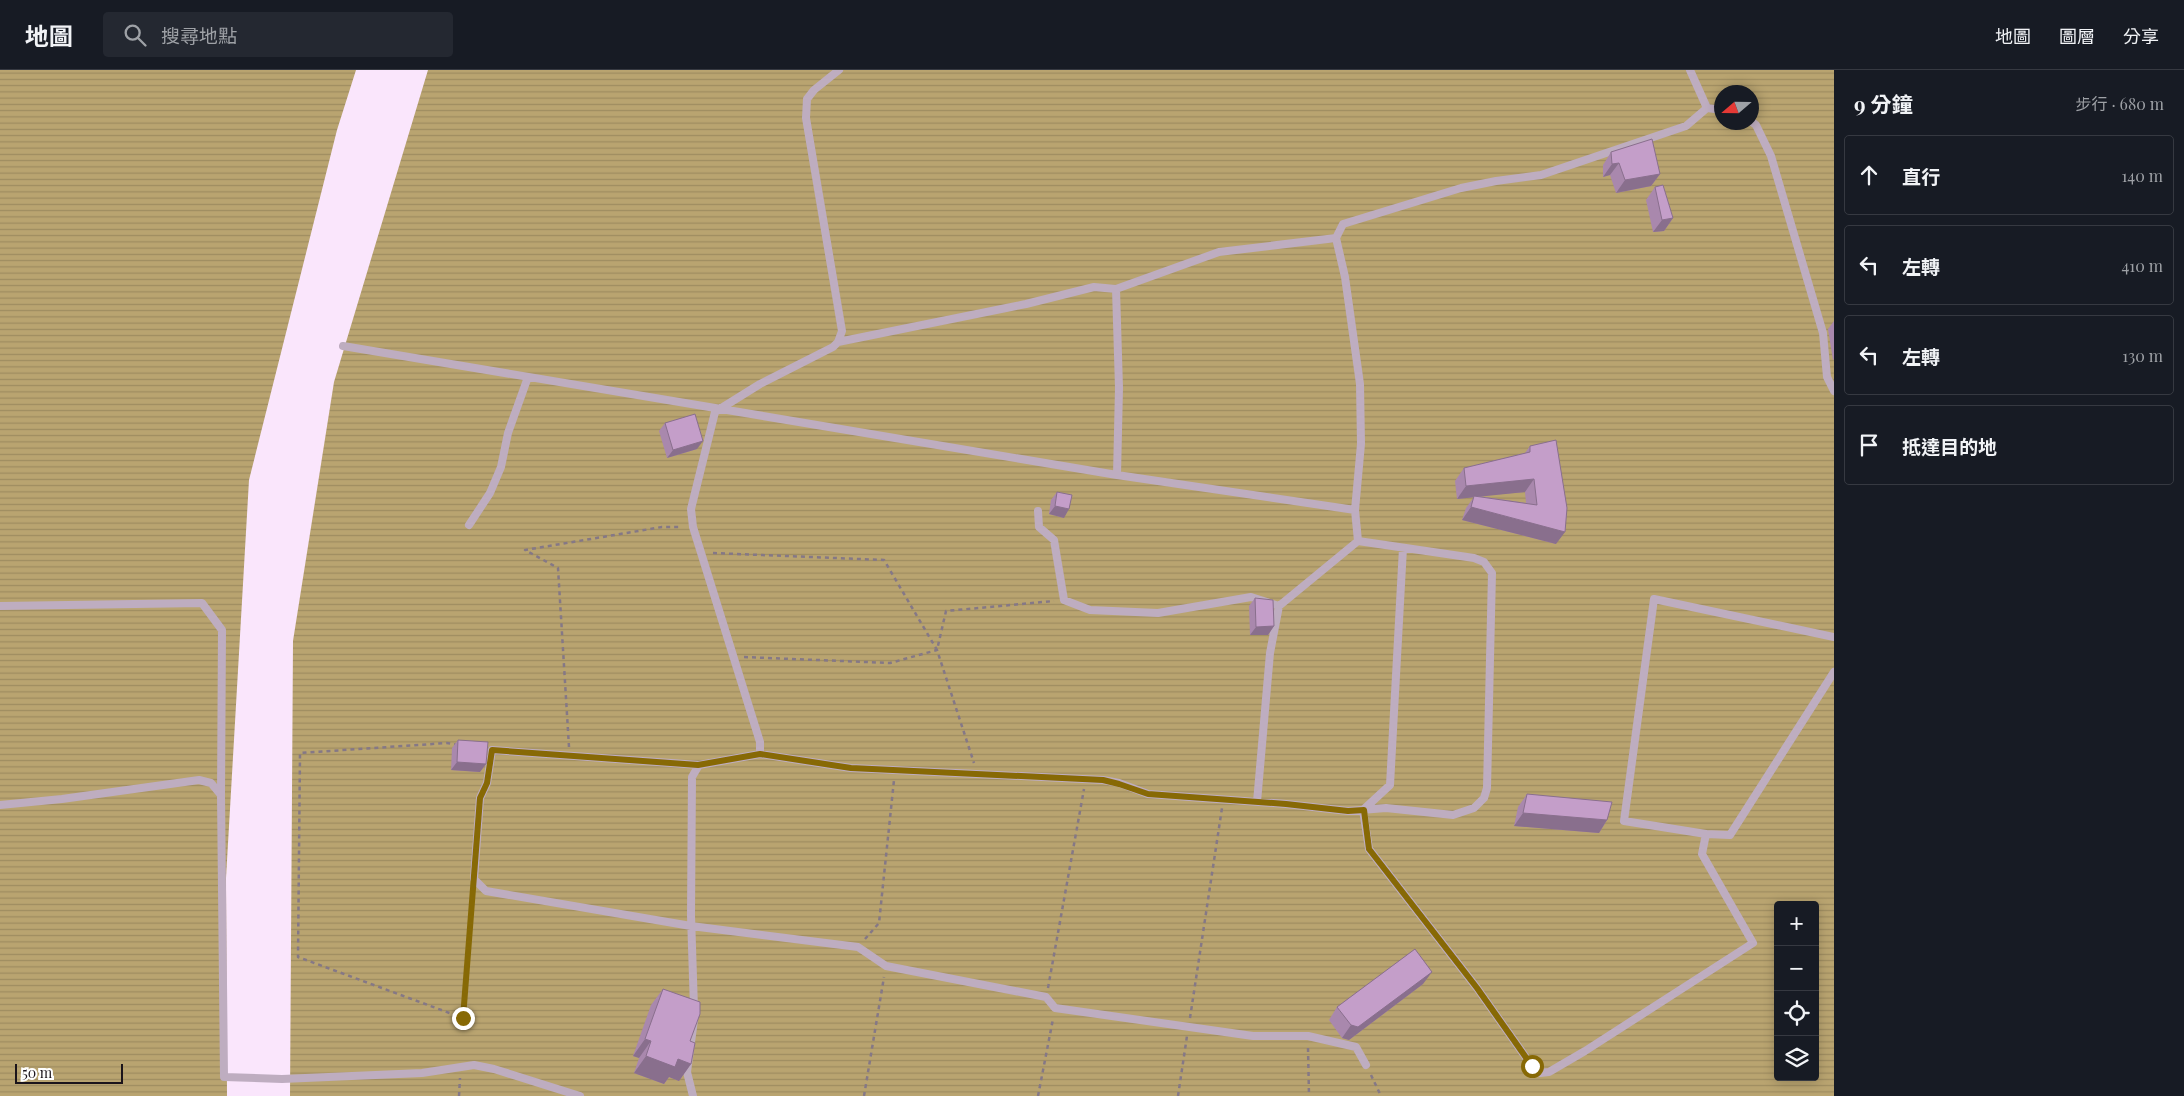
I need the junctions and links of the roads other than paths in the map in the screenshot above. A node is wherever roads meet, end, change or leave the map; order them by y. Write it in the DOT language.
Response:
graph roads {
  1 [pos="839,70"];
  2 [pos="1690,70"];
  3 [pos="1707,108"];
  4 [pos="1714,109"];
  5 [pos="1758,130"];
  6 [pos="1336,238"];
  7 [pos="1116,289"];
  8 [pos="838,342"];
  9 [pos="342,346"];
  10 [pos="528,377"];
  11 [pos="1834,391"];
  12 [pos="720,409"];
  13 [pos="1117,475"];
  14 [pos="1355,510"];
  15 [pos="1038,511"];
  16 [pos="469,524"];
  17 [pos="1358,541"];
  18 [pos="1403,548"];
  19 [pos="0,606"];
  20 [pos="1279,606"];
  21 [pos="1834,637"];
  22 [pos="1834,672"];
  23 [pos="760,754"];
  24 [pos="698,765"];
  25 [pos="221,795"];
  26 [pos="1256,802"];
  27 [pos="0,805"];
  28 [pos="1364,810"];
  29 [pos="1706,834"];
  30 [pos="691,926"];
  31 [pos="1366,1064"];
  32 [pos="580,1096"];
  33 [pos="693,1096"];
  1 -- 8 [label="lane"];
  2 -- 3 [label="lane"];
  3 -- 4 [label="lane"];
  3 -- 6 [label="lane"];
  5 -- 11 [label="lane"];
  6 -- 7 [label="lane"];
  6 -- 14 [label="lane"];
  7 -- 8 [label="lane"];
  7 -- 13 [label="lane"];
  8 -- 12 [label="lane"];
  9 -- 10 [label="lane"];
  10 -- 12 [label="lane"];
  10 -- 16 [label="lane"];
  12 -- 13 [label="lane"];
  12 -- 23 [label="lane"];
  13 -- 14 [label="lane"];
  14 -- 17 [label="lane"];
  15 -- 20 [label="lane"];
  17 -- 18 [label="lane"];
  17 -- 20 [label="lane"];
  18 -- 28 [label="lane"];
  18 -- 28 [label="lane"];
  19 -- 25 [label="lane"];
  20 -- 26 [label="lane"];
  21 -- 29 [label="lane"];
  22 -- 29 [label="lane"];
  23 -- 24 [label="lane"];
  23 -- 26 [label="lane"];
  24 -- 30 [label="lane"];
  24 -- 30 [label="lane"];
  25 -- 27 [label="lane"];
  25 -- 32 [label="lane"];
  26 -- 28 [label="lane"];
  28 -- 29 [label="lane"];
  30 -- 31 [label="lane"];
  30 -- 33 [label="lane"];
}
